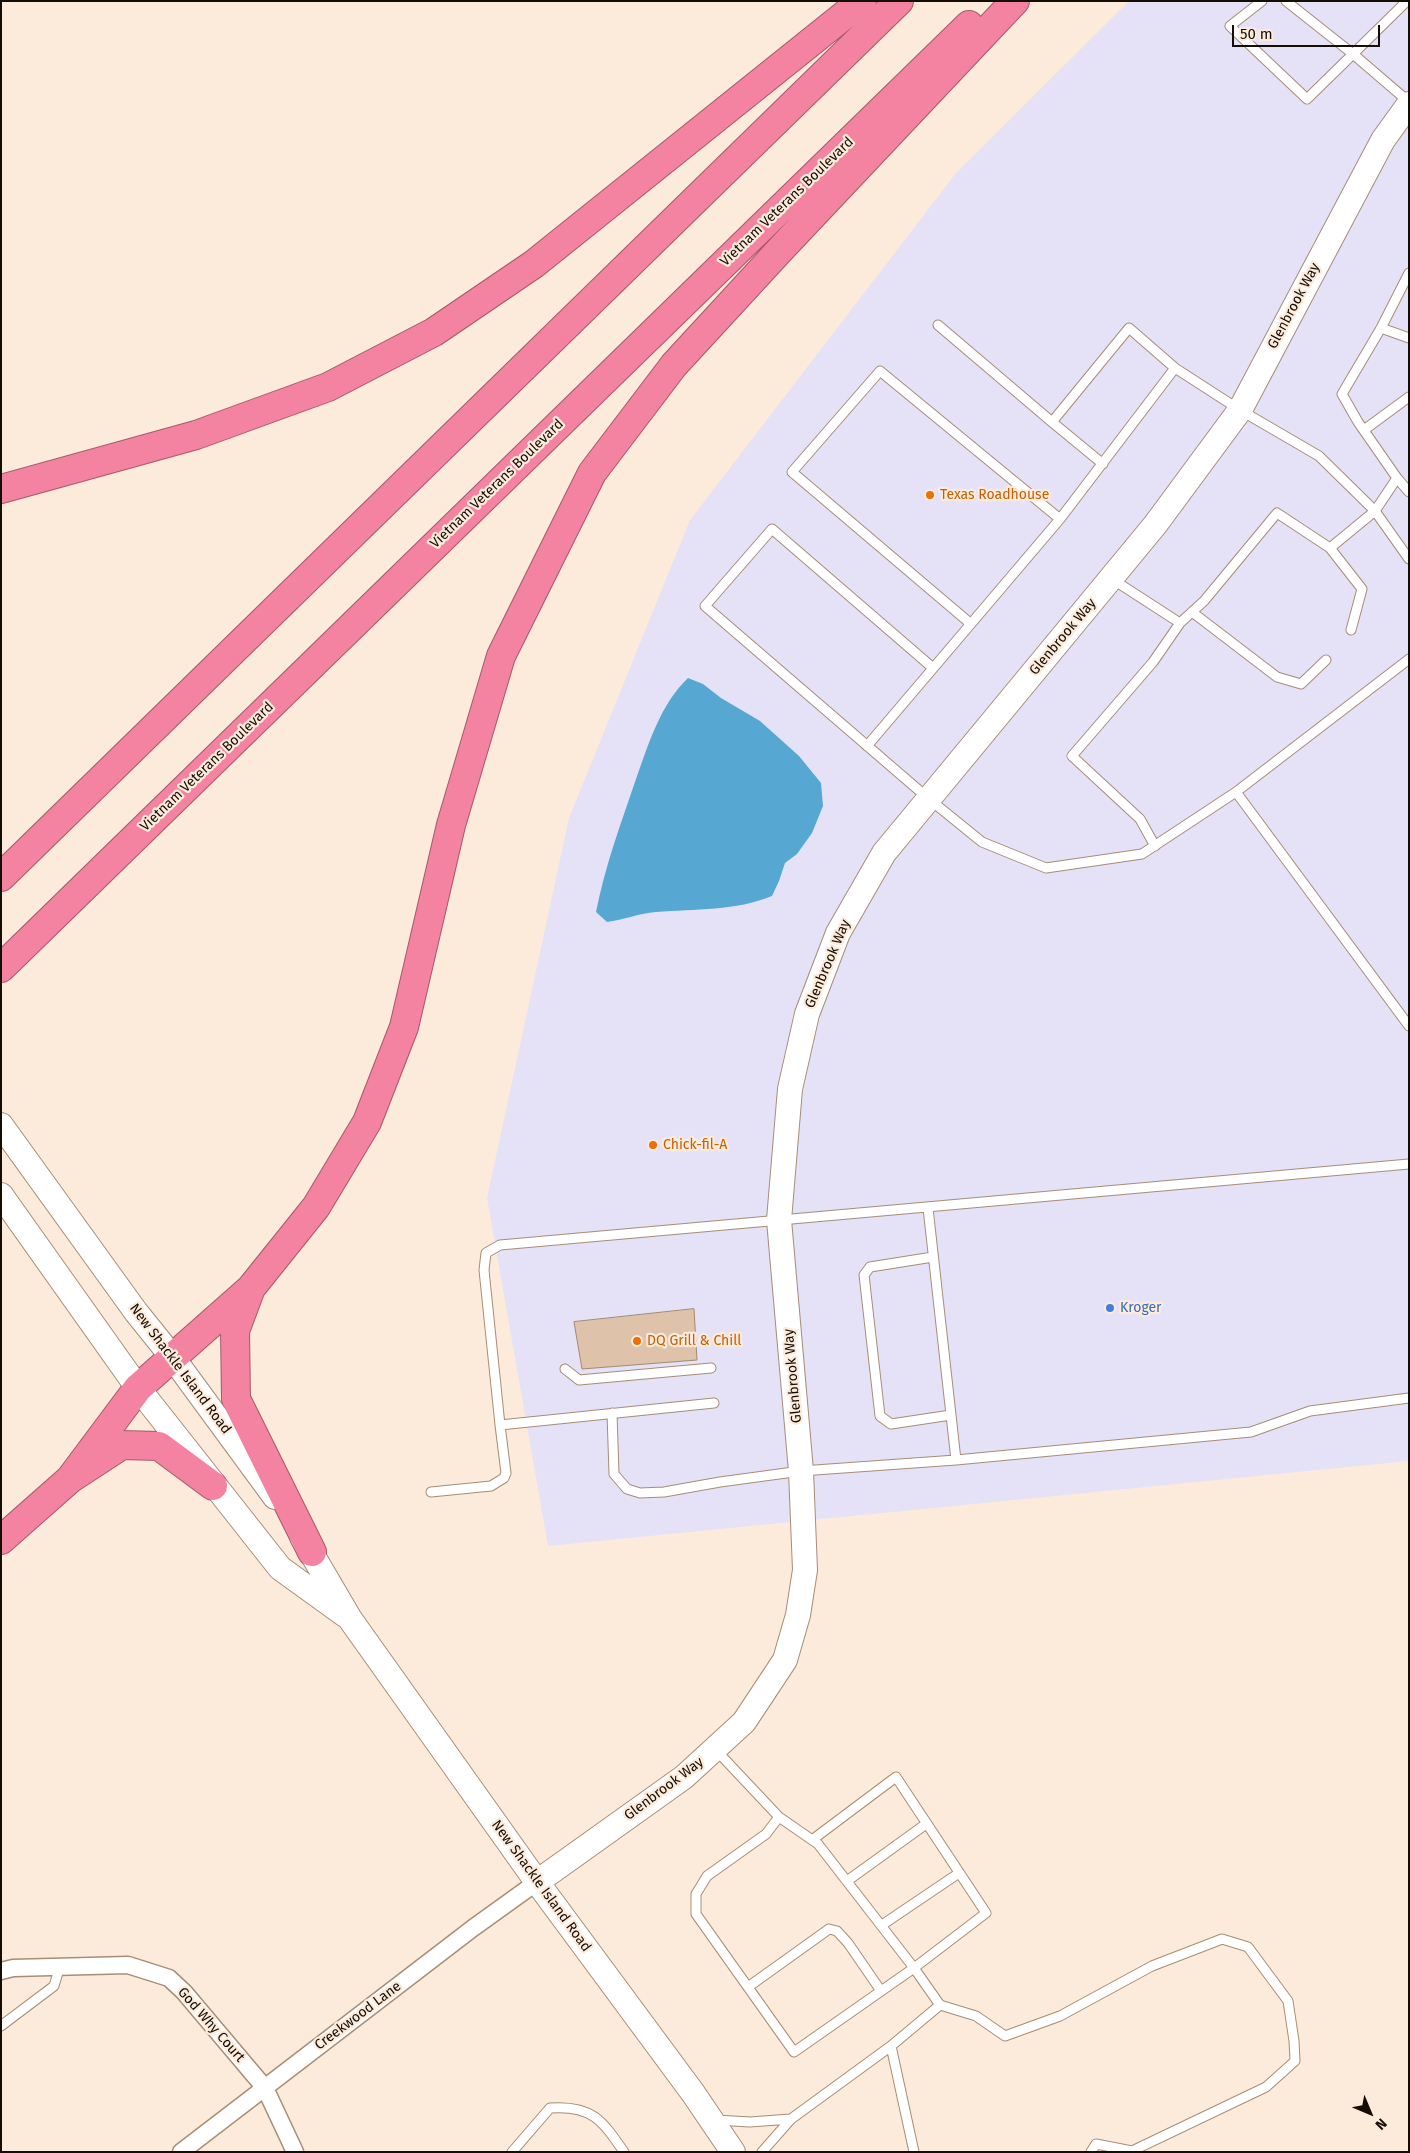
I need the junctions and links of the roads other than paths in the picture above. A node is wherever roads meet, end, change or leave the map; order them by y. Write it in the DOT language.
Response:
graph roads {
  1 [pos="862,1"];
  2 [pos="899,1"];
  3 [pos="994,1"];
  4 [pos="1015,1"];
  5 [pos="1262,1"];
  6 [pos="1286,1"];
  7 [pos="1407,1"];
  8 [pos="1353,54"];
  9 [pos="1409,103"];
  10 [pos="1409,273"];
  11 [pos="938,325"];
  12 [pos="1381,328"];
  13 [pos="1409,338"];
  14 [pos="1175,368"];
  15 [pos="1409,397"];
  16 [pos="1240,410"];
  17 [pos="1052,422"];
  18 [pos="1364,430"];
  19 [pos="1103,464"];
  20 [pos="1397,478"];
  21 [pos="1,489"];
  22 [pos="1409,492"];
  23 [pos="1375,511"];
  24 [pos="1060,519"];
  25 [pos="1330,548"];
  26 [pos="1409,559"];
  27 [pos="1112,579"];
  28 [pos="1192,612"];
  29 [pos="1180,623"];
  30 [pos="971,624"];
  31 [pos="1351,630"];
  32 [pos="1409,659"];
  33 [pos="1326,660"];
  34 [pos="933,668"];
  35 [pos="867,746"];
  36 [pos="1236,792"];
  37 [pos="929,799"];
  38 [pos="1155,846"];
  39 [pos="1,877"];
  40 [pos="1,968"];
  41 [pos="1409,1026"];
  42 [pos="4,1129"];
  43 [pos="1409,1164"];
  44 [pos="1,1195"];
  45 [pos="928,1208"];
  46 [pos="778,1220"];
  47 [pos="933,1257"];
  48 [pos="251,1288"];
  49 [pos="173,1358"];
  50 [pos="711,1368"];
  51 [pos="565,1369"];
  52 [pos="138,1388"];
  53 [pos="1409,1398"];
  54 [pos="714,1403"];
  55 [pos="612,1413"];
  56 [pos="951,1415"];
  57 [pos="500,1425"];
  58 [pos="956,1460"];
  59 [pos="801,1471"];
  60 [pos="70,1480"];
  61 [pos="213,1486"];
  62 [pos="431,1492"];
  63 [pos="1,1540"];
  64 [pos="312,1552"];
  65 [pos="350,1619"];
  66 [pos="715,1749"];
  67 [pos="779,1817"];
  68 [pos="926,1824"];
  69 [pos="812,1840"];
  70 [pos="959,1872"];
  71 [pos="847,1881"];
  72 [pos="537,1882"];
  73 [pos="882,1926"];
  74 [pos="60,1966"];
  75 [pos="914,1968"];
  76 [pos="1,1971"];
  77 [pos="748,1987"];
  78 [pos="881,1991"];
  79 [pos="940,2006"];
  80 [pos="1,2026"];
  81 [pos="891,2046"];
  82 [pos="265,2088"];
  83 [pos="711,2119"];
  84 [pos="790,2119"];
  85 [pos="1132,2151"];
  86 [pos="181,2152"];
  87 [pos="295,2152"];
  88 [pos="512,2152"];
  89 [pos="624,2152"];
  90 [pos="732,2152"];
  91 [pos="762,2152"];
  92 [pos="914,2152"];
  93 [pos="1091,2152"];
  1 -- 21 [label="highway"];
  2 -- 39 [label="highway"];
  3 -- 40 [label="highway, Vietnam Veterans Boulevard"];
  4 -- 48 [label="highway"];
  5 -- 8 [label="lane"];
  6 -- 8 [label="lane"];
  7 -- 8 [label="lane"];
  8 -- 9 [label="lane"];
  9 -- 16 [label="street, Glenbrook Way"];
  10 -- 12 [label="lane"];
  11 -- 17 [label="lane"];
  12 -- 13 [label="lane"];
  12 -- 18 [label="lane"];
  14 -- 16 [label="lane"];
  14 -- 17 [label="lane"];
  14 -- 19 [label="lane"];
  15 -- 18 [label="lane"];
  16 -- 23 [label="lane"];
  16 -- 27 [label="street, Glenbrook Way"];
  17 -- 19 [label="lane"];
  18 -- 20 [label="lane"];
  19 -- 24 [label="lane"];
  20 -- 22 [label="lane"];
  20 -- 23 [label="lane"];
  23 -- 25 [label="lane"];
  23 -- 26 [label="lane"];
  24 -- 30 [label="lane"];
  24 -- 30 [label="lane"];
  25 -- 28 [label="lane"];
  25 -- 31 [label="lane"];
  27 -- 29 [label="lane"];
  27 -- 37 [label="street, Glenbrook Way"];
  28 -- 29 [label="lane"];
  28 -- 33 [label="lane"];
  29 -- 38 [label="lane"];
  30 -- 34 [label="lane"];
  32 -- 36 [label="lane"];
  34 -- 35 [label="lane"];
  34 -- 35 [label="lane"];
  35 -- 37 [label="lane"];
  36 -- 38 [label="lane"];
  36 -- 41 [label="lane"];
  37 -- 38 [label="lane"];
  37 -- 46 [label="street, Glenbrook Way"];
  42 -- 49 [label="street, New Shackle Island Road"];
  43 -- 45 [label="lane"];
  44 -- 52 [label="street, New Shackle Island Road"];
  45 -- 46 [label="lane"];
  45 -- 47 [label="lane"];
  46 -- 57 [label="lane"];
  46 -- 59 [label="street, Glenbrook Way"];
  47 -- 56 [label="lane"];
  47 -- 56 [label="lane"];
  48 -- 49 [label="highway"];
  48 -- 64 [label="highway"];
  49 -- 52 [label="highway"];
  49 -- 64 [label="street, New Shackle Island Road"];
  50 -- 51 [label="lane"];
  52 -- 60 [label="highway"];
  52 -- 61 [label="street, New Shackle Island Road"];
  53 -- 58 [label="lane"];
  54 -- 55 [label="lane"];
  55 -- 57 [label="lane"];
  55 -- 59 [label="lane"];
  56 -- 58 [label="lane"];
  57 -- 62 [label="lane"];
  58 -- 59 [label="lane"];
  59 -- 66 [label="street, Glenbrook Way"];
  60 -- 61 [label="highway"];
  60 -- 63 [label="highway"];
  61 -- 65 [label="street, New Shackle Island Road"];
  64 -- 65 [label="street, New Shackle Island Road"];
  65 -- 72 [label="street, New Shackle Island Road"];
  66 -- 67 [label="lane"];
  66 -- 72 [label="street, Glenbrook Way"];
  67 -- 69 [label="lane"];
  67 -- 77 [label="lane"];
  68 -- 69 [label="lane"];
  68 -- 70 [label="lane"];
  68 -- 71 [label="lane"];
  69 -- 71 [label="lane"];
  70 -- 73 [label="lane"];
  70 -- 75 [label="lane"];
  71 -- 73 [label="lane"];
  72 -- 82 [label="street, Creekwood Lane"];
  72 -- 83 [label="street, New Shackle Island Road"];
  73 -- 75 [label="lane"];
  74 -- 76 [label="street, God Why Court"];
  74 -- 80 [label="lane"];
  74 -- 82 [label="street, God Why Court"];
  75 -- 78 [label="lane"];
  75 -- 79 [label="lane"];
  77 -- 78 [label="lane"];
  77 -- 78 [label="lane"];
  79 -- 81 [label="lane"];
  79 -- 85 [label="lane"];
  81 -- 84 [label="lane"];
  81 -- 92 [label="lane"];
  82 -- 86 [label="street, Creekwood Lane"];
  82 -- 87 [label="street, God Why Court"];
  83 -- 84 [label="lane"];
  83 -- 90 [label="street, New Shackle Island Road"];
  84 -- 91 [label="lane"];
  85 -- 93 [label="lane"];
  88 -- 89 [label="lane"];
}
